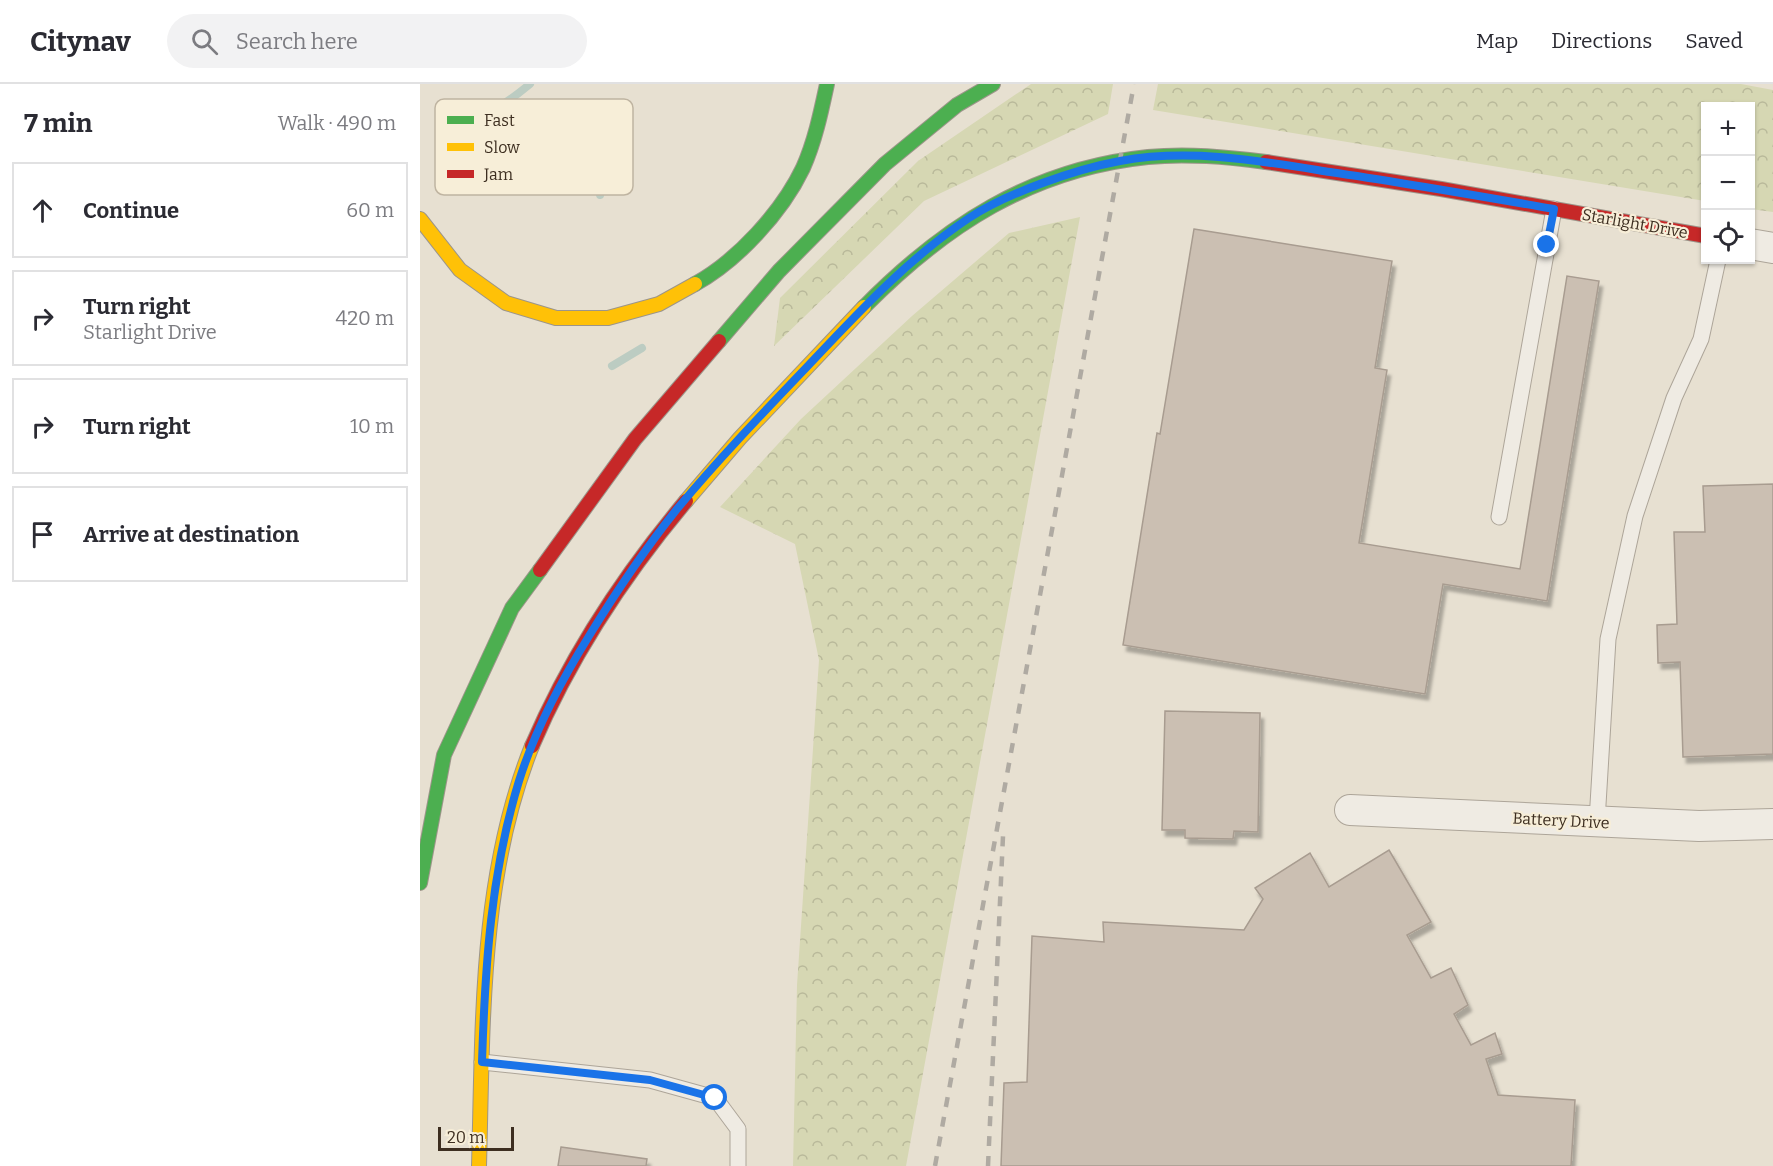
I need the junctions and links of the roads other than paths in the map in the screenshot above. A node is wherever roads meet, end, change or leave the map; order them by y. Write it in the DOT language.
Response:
graph roads {
  1 [pos="827,84"];
  2 [pos="993,84"];
  3 [pos="1554,209"];
  4 [pos="420,219"];
  5 [pos="1701,235"];
  6 [pos="1755,245"];
  7 [pos="1773,248"];
  8 [pos="1717,264"];
  9 [pos="1499,517"];
  10 [pos="1350,810"];
  11 [pos="1597,821"];
  12 [pos="1773,824"];
  13 [pos="420,883"];
  14 [pos="482,1062"];
  15 [pos="479,1166"];
  16 [pos="738,1166"];
  1 -- 4 [label="main road"];
  2 -- 13 [label="main road"];
  3 -- 5 [label="main road, Starlight Drive"];
  3 -- 9 [label="lane"];
  3 -- 14 [label="main road, Starlight Drive"];
  6 -- 7 [label="street"];
  8 -- 11 [label="lane"];
  10 -- 11 [label="street, Battery Drive"];
  11 -- 12 [label="street, Battery Drive"];
  14 -- 15 [label="main road, Starlight Drive"];
  14 -- 16 [label="lane"];
}
